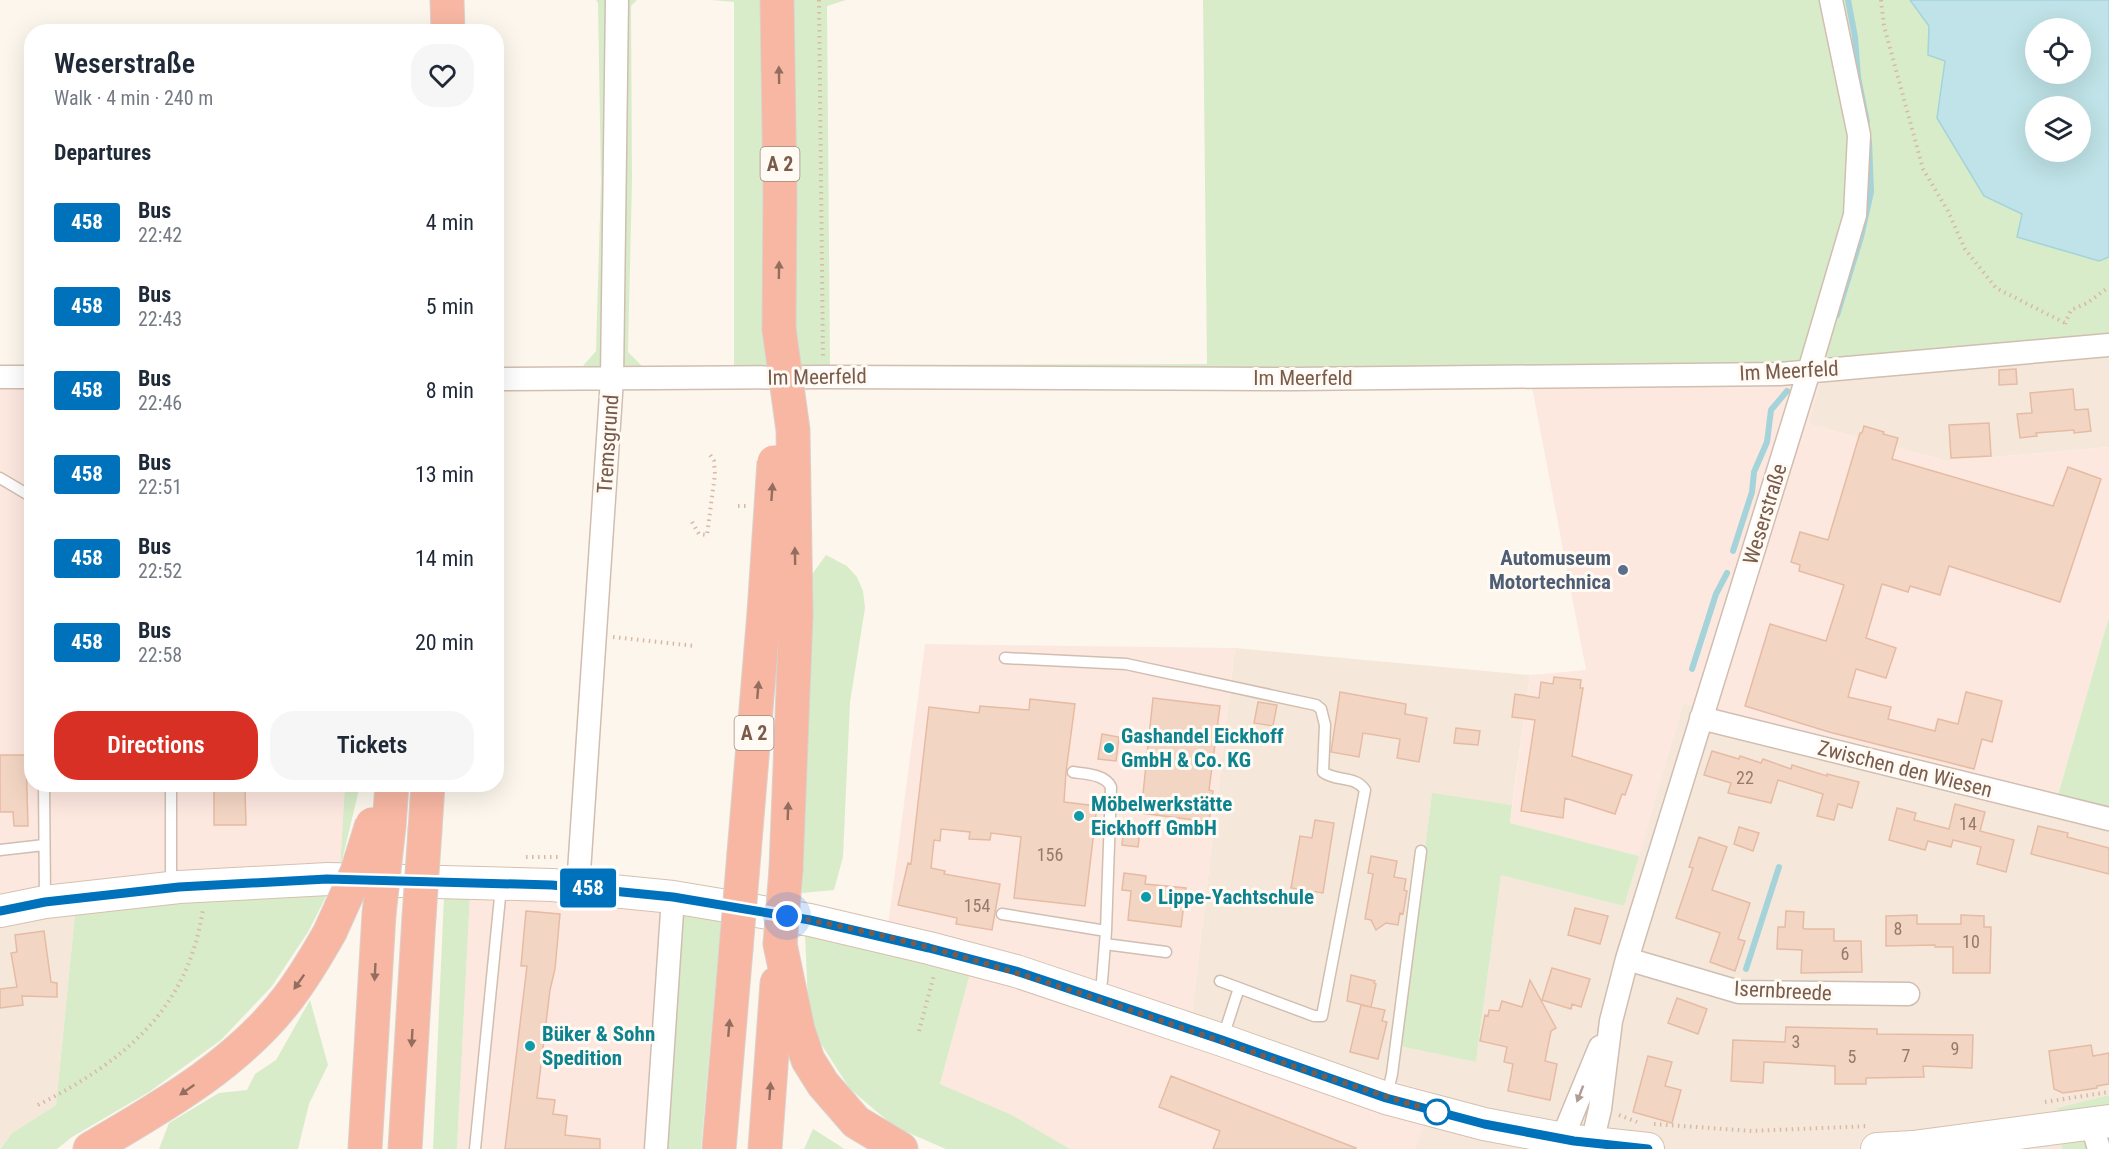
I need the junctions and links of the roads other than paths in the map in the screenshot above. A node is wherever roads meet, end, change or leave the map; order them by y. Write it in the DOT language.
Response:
graph roads {
  1 [pos="447,0"];
  2 [pos="616,0"];
  3 [pos="777,0"];
  4 [pos="1831,0"];
  5 [pos="448,24"];
  6 [pos="778,329"];
  7 [pos="2109,345"];
  8 [pos="1809,371"];
  9 [pos="0,376"];
  10 [pos="24,376"];
  11 [pos="504,379"];
  12 [pos="612,379"];
  13 [pos="0,478"];
  14 [pos="24,492"];
  15 [pos="1005,658"];
  16 [pos="1701,718"];
  17 [pos="1072,772"];
  18 [pos="44,792"];
  19 [pos="171,792"];
  20 [pos="382,792"];
  21 [pos="390,792"];
  22 [pos="427,792"];
  23 [pos="2109,819"];
  24 [pos="381,825"];
  25 [pos="44,844"];
  26 [pos="0,850"];
  27 [pos="1421,851"];
  28 [pos="501,883"];
  29 [pos="578,887"];
  30 [pos="171,888"];
  31 [pos="673,897"];
  32 [pos="45,902"];
  33 [pos="0,911"];
  34 [pos="1002,915"];
  35 [pos="1106,931"];
  36 [pos="780,944"];
  37 [pos="1105,944"];
  38 [pos="1166,952"];
  39 [pos="1627,959"];
  40 [pos="1220,981"];
  41 [pos="1239,988"];
  42 [pos="1908,994"];
  43 [pos="1097,999"];
  44 [pos="1611,1021"];
  45 [pos="1222,1040"];
  46 [pos="1386,1098"];
  47 [pos="2100,1132"];
  48 [pos="1577,1141"];
  49 [pos="90,1149"];
  50 [pos="365,1149"];
  51 [pos="405,1149"];
  52 [pos="475,1149"];
  53 [pos="656,1149"];
  54 [pos="719,1149"];
  55 [pos="765,1149"];
  56 [pos="901,1149"];
  57 [pos="1648,1149"];
  58 [pos="1877,1149"];
  1 -- 5 [label="highway"];
  2 -- 12 [label="street, Tremsgrund"];
  6 -- 3 [label="highway, A 2, one-way"];
  4 -- 8 [label="street, Weserstraße"];
  36 -- 6 [label="highway, one-way, bridge"];
  54 -- 6 [label="highway, A 2, one-way, bridge"];
  7 -- 8 [label="street, Im Meerfeld"];
  8 -- 12 [label="street, Im Meerfeld"];
  8 -- 16 [label="street, Weserstraße"];
  9 -- 10 [label="street"];
  11 -- 12 [label="street, Im Meerfeld"];
  12 -- 29 [label="street, Tremsgrund"];
  13 -- 14 [label="lane"];
  15 -- 41 [label="lane"];
  16 -- 23 [label="street, Zwischen den Wiesen"];
  16 -- 39 [label="street, Weserstraße"];
  17 -- 35 [label="lane"];
  18 -- 25 [label="lane"];
  19 -- 30 [label="lane"];
  20 -- 24 [label="highway"];
  21 -- 24 [label="highway"];
  22 -- 51 [label="highway, one-way, bridge"];
  24 -- 49 [label="highway, one-way, bridge"];
  24 -- 50 [label="highway, one-way, bridge"];
  25 -- 26 [label="lane"];
  25 -- 32 [label="lane"];
  27 -- 46 [label="lane"];
  28 -- 29 [label="main road"];
  28 -- 30 [label="main road"];
  28 -- 52 [label="lane"];
  29 -- 31 [label="main road"];
  30 -- 32 [label="main road"];
  31 -- 43 [label="main road"];
  31 -- 53 [label="street"];
  32 -- 33 [label="main road"];
  34 -- 35 [label="lane"];
  35 -- 37 [label="lane"];
  55 -- 36 [label="highway, one-way"];
  36 -- 56 [label="highway"];
  37 -- 38 [label="lane"];
  37 -- 43 [label="lane"];
  39 -- 42 [label="street, Isernbreede"];
  39 -- 44 [label="street, Weserstraße"];
  40 -- 41 [label="lane"];
  41 -- 45 [label="lane"];
  43 -- 45 [label="main road"];
  44 -- 48 [label="street, Weserstraße, one-way"];
  44 -- 48 [label="street, Weserstraße"];
  45 -- 46 [label="main road"];
  46 -- 48 [label="main road"];
  47 -- 58 [label="main road"];
  48 -- 57 [label="main road"];
}
